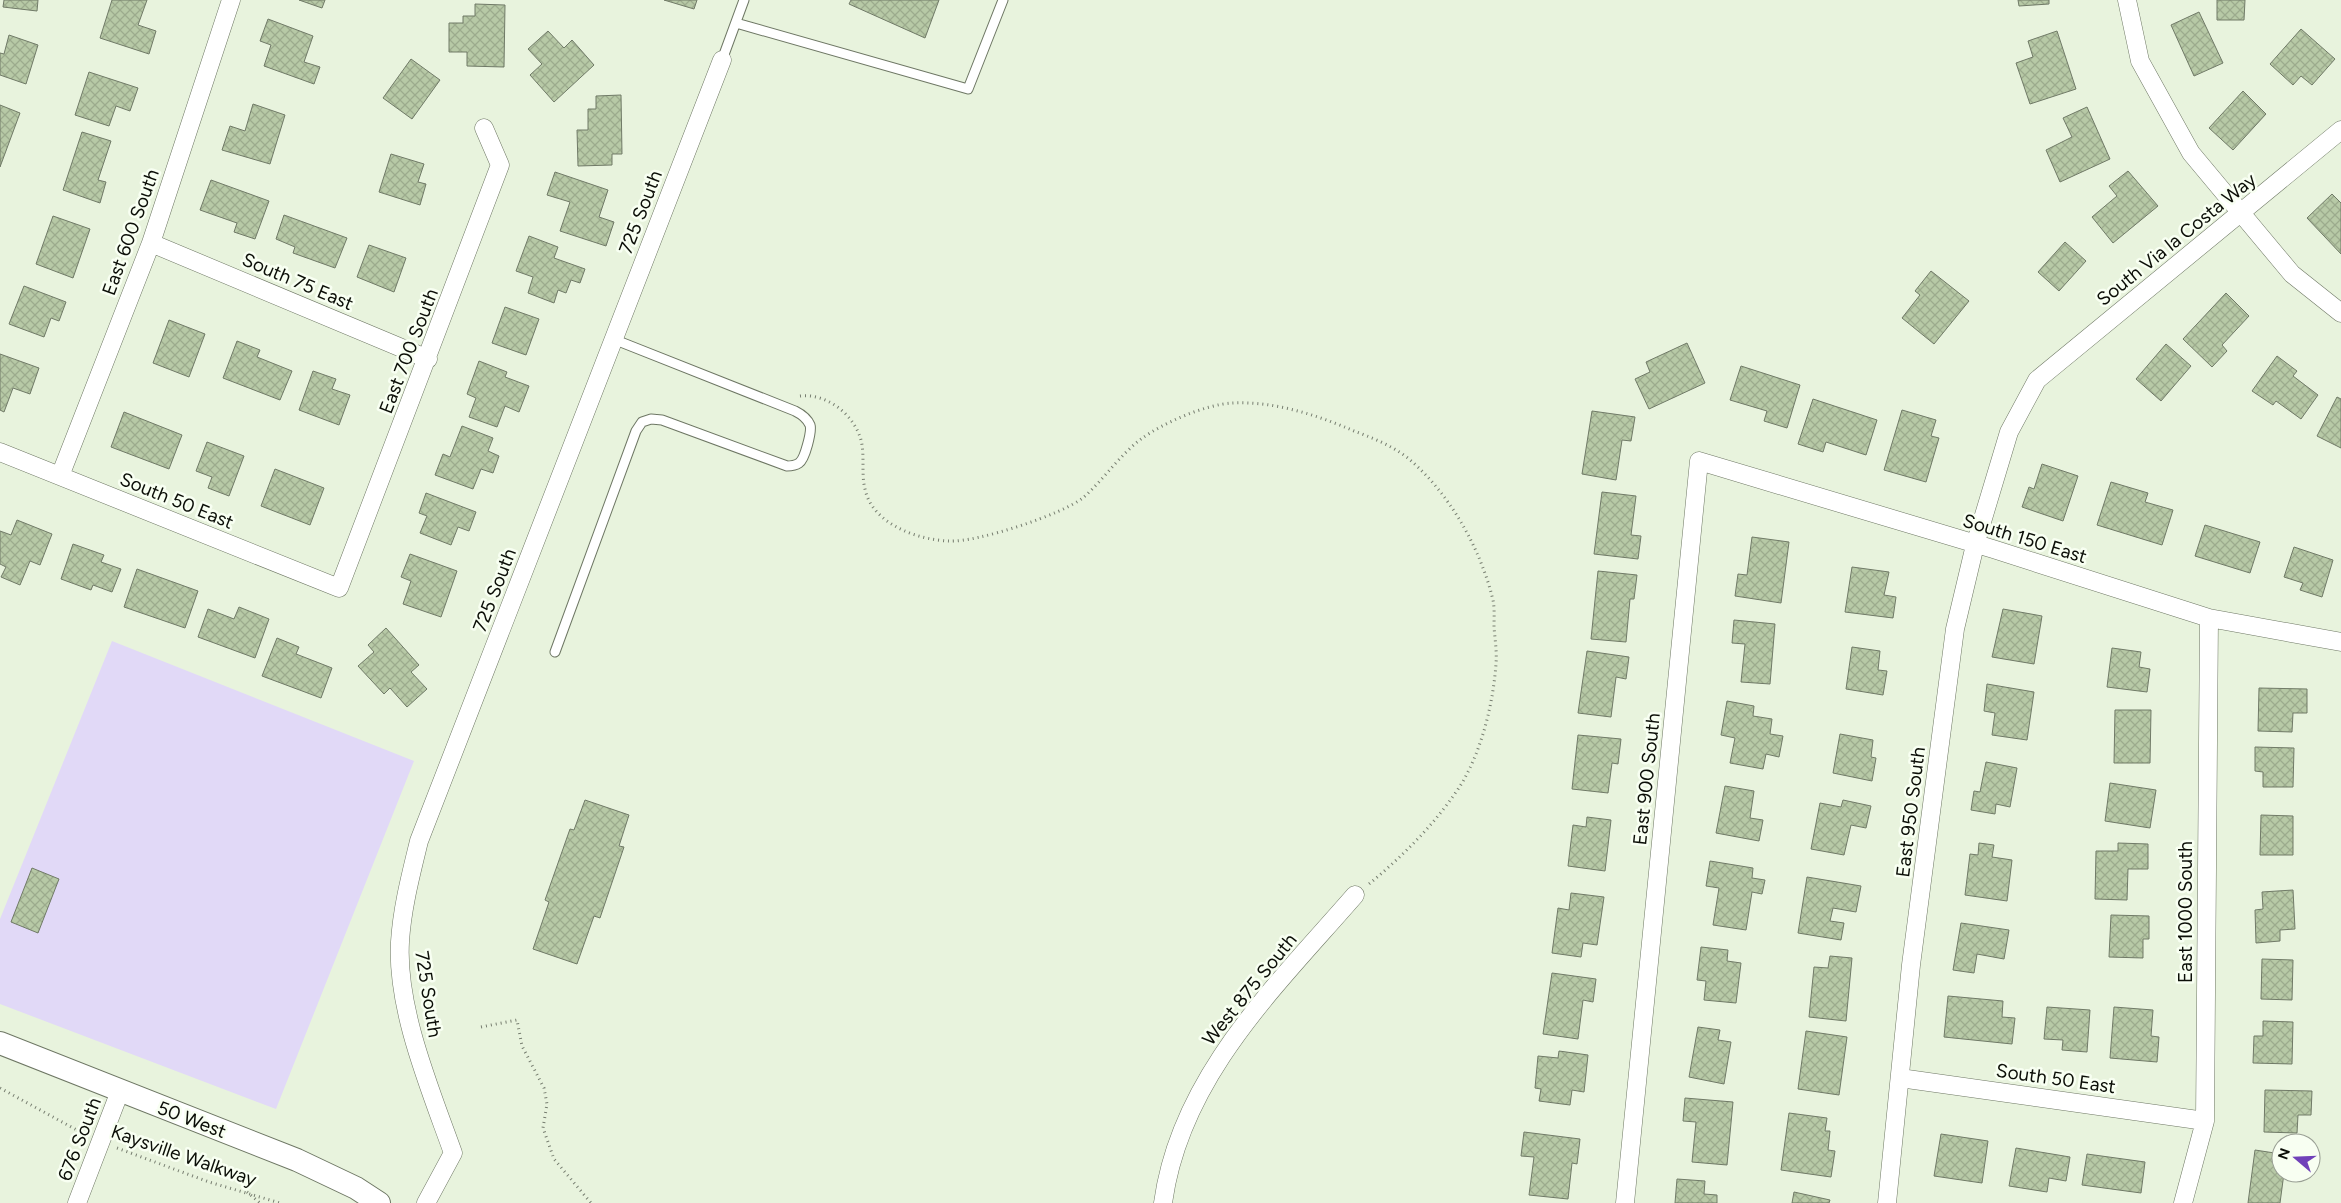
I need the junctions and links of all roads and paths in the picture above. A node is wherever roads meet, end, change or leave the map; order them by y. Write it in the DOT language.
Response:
graph roads {
  1 [pos="231,0"];
  2 [pos="744,0"];
  3 [pos="1003,0"];
  4 [pos="2127,0"];
  5 [pos="736,23"];
  6 [pos="722,60"];
  7 [pos="484,128"];
  8 [pos="2341,130"];
  9 [pos="2241,214"];
  10 [pos="151,242"];
  11 [pos="2341,313"];
  12 [pos="614,339"];
  13 [pos="428,359"];
  14 [pos="2037,380"];
  15 [pos="785,406"];
  16 [pos="0,452"];
  17 [pos="1699,461"];
  18 [pos="60,476"];
  19 [pos="1975,544"];
  20 [pos="339,588"];
  21 [pos="2209,618"];
  22 [pos="2341,642"];
  23 [pos="555,652"];
  24 [pos="1355,895"];
  25 [pos="481,1027"];
  26 [pos="0,1043"];
  27 [pos="1900,1078"];
  28 [pos="0,1088"];
  29 [pos="120,1090"];
  30 [pos="2205,1121"];
  31 [pos="100,1141"];
  32 [pos="245,1191"];
  33 [pos="77,1203"];
  34 [pos="260,1203"];
  35 [pos="280,1203"];
  36 [pos="380,1203"];
  37 [pos="426,1203"];
  38 [pos="591,1203"];
  39 [pos="1163,1203"];
  40 [pos="1626,1203"];
  41 [pos="1887,1203"];
  42 [pos="2183,1203"];
  1 -- 10 [label="street, East 600 South"];
  2 -- 5 [label="lane, 725 South"];
  3 -- 5 [label="lane"];
  4 -- 9 [label="street"];
  5 -- 6 [label="lane, 725 South"];
  6 -- 12 [label="street, 725 South"];
  7 -- 13 [label="street, East 700 South"];
  8 -- 9 [label="street, South Via la Costa Way"];
  9 -- 11 [label="street"];
  9 -- 14 [label="street, South Via la Costa Way"];
  10 -- 13 [label="street, South 75 East"];
  10 -- 18 [label="street, East 600 South"];
  12 -- 15 [label="lane"];
  12 -- 37 [label="street, 725 South"];
  13 -- 20 [label="street, East 700 South"];
  14 -- 19 [label="street, East 950 South"];
  15 -- 23 [label="lane"];
  15 -- 24 [label="path"];
  16 -- 18 [label="street, South 50 East"];
  17 -- 19 [label="street, South 150 East"];
  17 -- 40 [label="street, East 900 South"];
  18 -- 20 [label="street, South 50 East"];
  19 -- 21 [label="street, South 150 East"];
  19 -- 27 [label="street, East 950 South"];
  21 -- 22 [label="street, South 150 East"];
  21 -- 30 [label="street, East 1000 South"];
  24 -- 39 [label="street, West 875 South"];
  25 -- 38 [label="path"];
  26 -- 29 [label="street, 50 West"];
  27 -- 30 [label="street, South 50 East"];
  27 -- 41 [label="street, East 950 South"];
  28 -- 31 [label="path, Kaysville Walkway"];
  29 -- 31 [label="street, 676 South"];
  29 -- 36 [label="street, 50 West"];
  30 -- 42 [label="street, East 1000 South"];
  31 -- 32 [label="path, Kaysville Walkway"];
  31 -- 33 [label="street, 676 South"];
  32 -- 34 [label="path"];
  32 -- 35 [label="path, Kaysville Walkway"];
}
